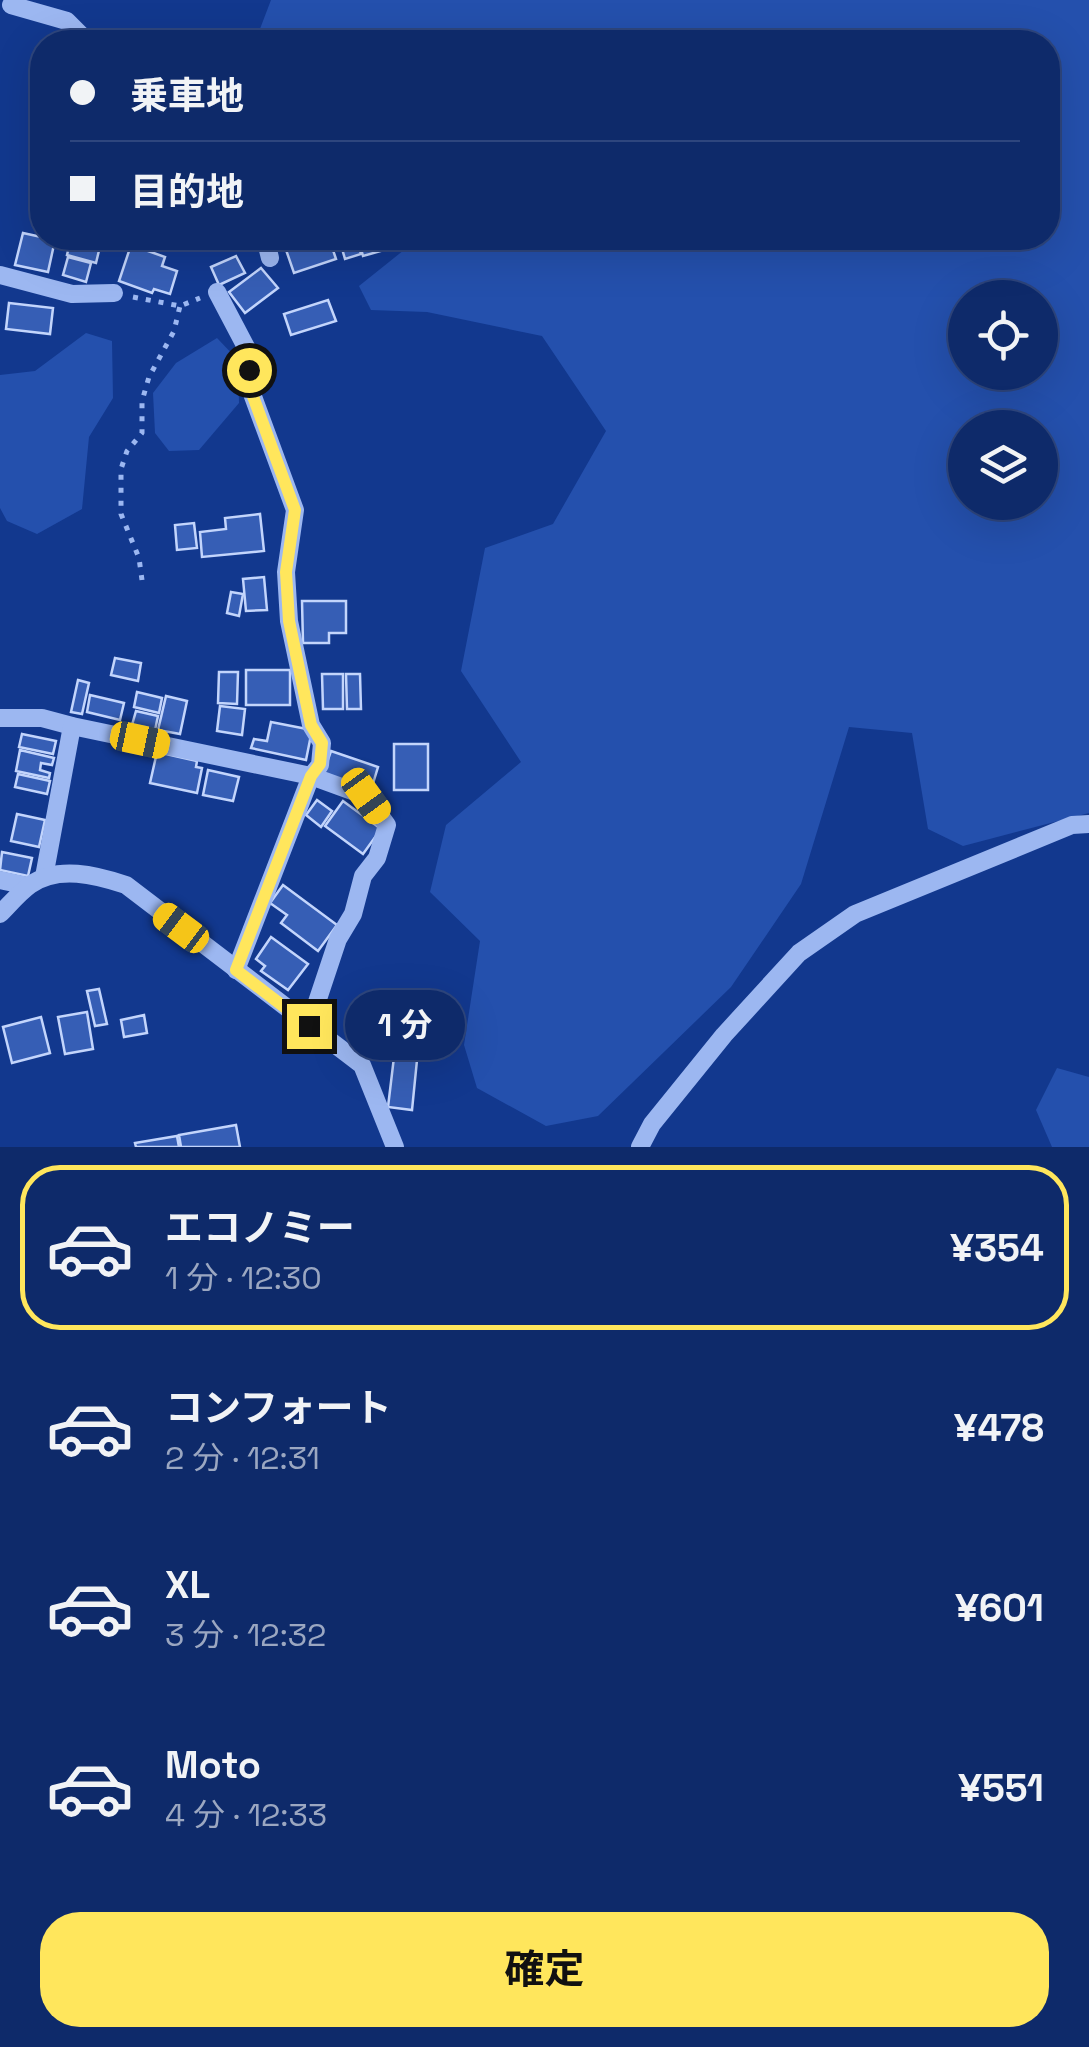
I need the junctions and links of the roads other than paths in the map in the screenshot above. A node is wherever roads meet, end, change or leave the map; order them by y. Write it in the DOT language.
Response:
graph roads {
  1 [pos="8,4"];
  2 [pos="79,30"];
  3 [pos="268,250"];
  4 [pos="270,258"];
  5 [pos="0,275"];
  6 [pos="217,292"];
  7 [pos="114,293"];
  8 [pos="0,718"];
  9 [pos="72,726"];
  10 [pos="311,776"];
  11 [pos="1089,824"];
  12 [pos="0,880"];
  13 [pos="36,882"];
  14 [pos="0,914"];
  15 [pos="236,970"];
  16 [pos="309,1026"];
  17 [pos="395,1147"];
  18 [pos="640,1147"];
  1 -- 2 [label="street"];
  3 -- 4 [label="street"];
  5 -- 7 [label="street"];
  6 -- 10 [label="street"];
  8 -- 9 [label="street"];
  9 -- 10 [label="street"];
  9 -- 13 [label="street"];
  10 -- 15 [label="street"];
  10 -- 16 [label="street"];
  11 -- 18 [label="street"];
  12 -- 13 [label="street"];
  13 -- 14 [label="street"];
  13 -- 15 [label="street"];
  15 -- 16 [label="street"];
  16 -- 17 [label="street"];
}
